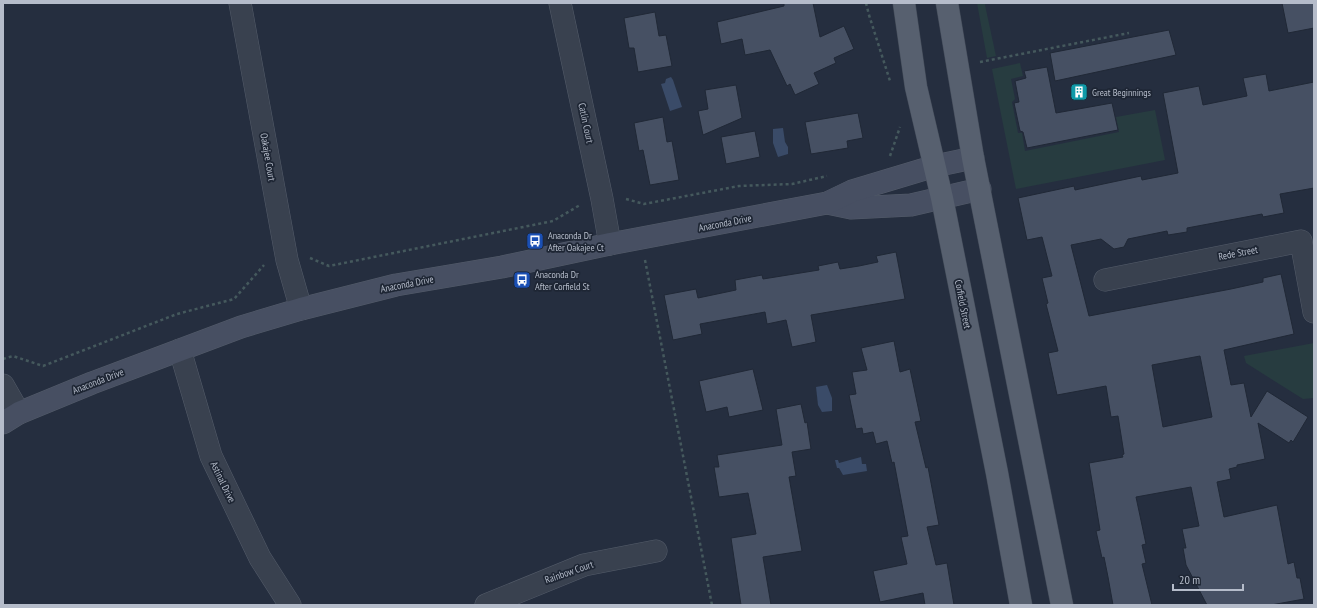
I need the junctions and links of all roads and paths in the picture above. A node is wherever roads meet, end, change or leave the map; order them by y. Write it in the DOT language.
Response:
graph roads {
  1 [pos="240,3"];
  2 [pos="560,3"];
  3 [pos="866,3"];
  4 [pos="904,3"];
  5 [pos="947,3"];
  6 [pos="1128,33"];
  7 [pos="979,62"];
  8 [pos="892,86"];
  9 [pos="899,121"];
  10 [pos="973,158"];
  11 [pos="888,163"];
  12 [pos="935,166"];
  13 [pos="829,176"];
  14 [pos="980,189"];
  15 [pos="942,198"];
  16 [pos="602,199"];
  17 [pos="827,203"];
  18 [pos="641,238"];
  19 [pos="610,244"];
  20 [pos="287,260"];
  21 [pos="1105,280"];
  22 [pos="302,309"];
  23 [pos="1314,312"];
  24 [pos="180,350"];
  25 [pos="3,359"];
  26 [pos="3,385"];
  27 [pos="11,418"];
  28 [pos="656,551"];
  29 [pos="290,605"];
  30 [pos="486,605"];
  31 [pos="712,605"];
  32 [pos="1021,605"];
  33 [pos="1062,605"];
  1 -- 20 [label="street, Oakajee Court"];
  2 -- 16 [label="street, Catlin Court"];
  3 -- 8 [label="path"];
  4 -- 12 [label="main road, Corfield Street"];
  5 -- 10 [label="main road"];
  6 -- 7 [label="path"];
  9 -- 11 [label="path"];
  10 -- 12 [label="main road, Anaconda Drive"];
  10 -- 14 [label="main road"];
  12 -- 15 [label="main road, Corfield Street"];
  12 -- 17 [label="main road, Anaconda Drive"];
  13 -- 16 [label="path"];
  14 -- 15 [label="main road, Anaconda Drive"];
  14 -- 33 [label="main road"];
  15 -- 17 [label="main road, Anaconda Drive"];
  15 -- 32 [label="main road, Corfield Street"];
  16 -- 19 [label="street, Catlin Court"];
  16 -- 20 [label="path"];
  17 -- 18 [label="main road, Anaconda Drive"];
  18 -- 19 [label="main road, Anaconda Drive"];
  18 -- 31 [label="path"];
  19 -- 22 [label="main road, Anaconda Drive"];
  20 -- 22 [label="street, Oakajee Court"];
  20 -- 25 [label="path"];
  21 -- 23 [label="street, Rede Street"];
  22 -- 24 [label="main road, Anaconda Drive"];
  24 -- 27 [label="main road, Anaconda Drive"];
  24 -- 29 [label="street, Astinal Drive"];
  26 -- 27 [label="street"];
  28 -- 30 [label="street, Rainbow Court"];
}
